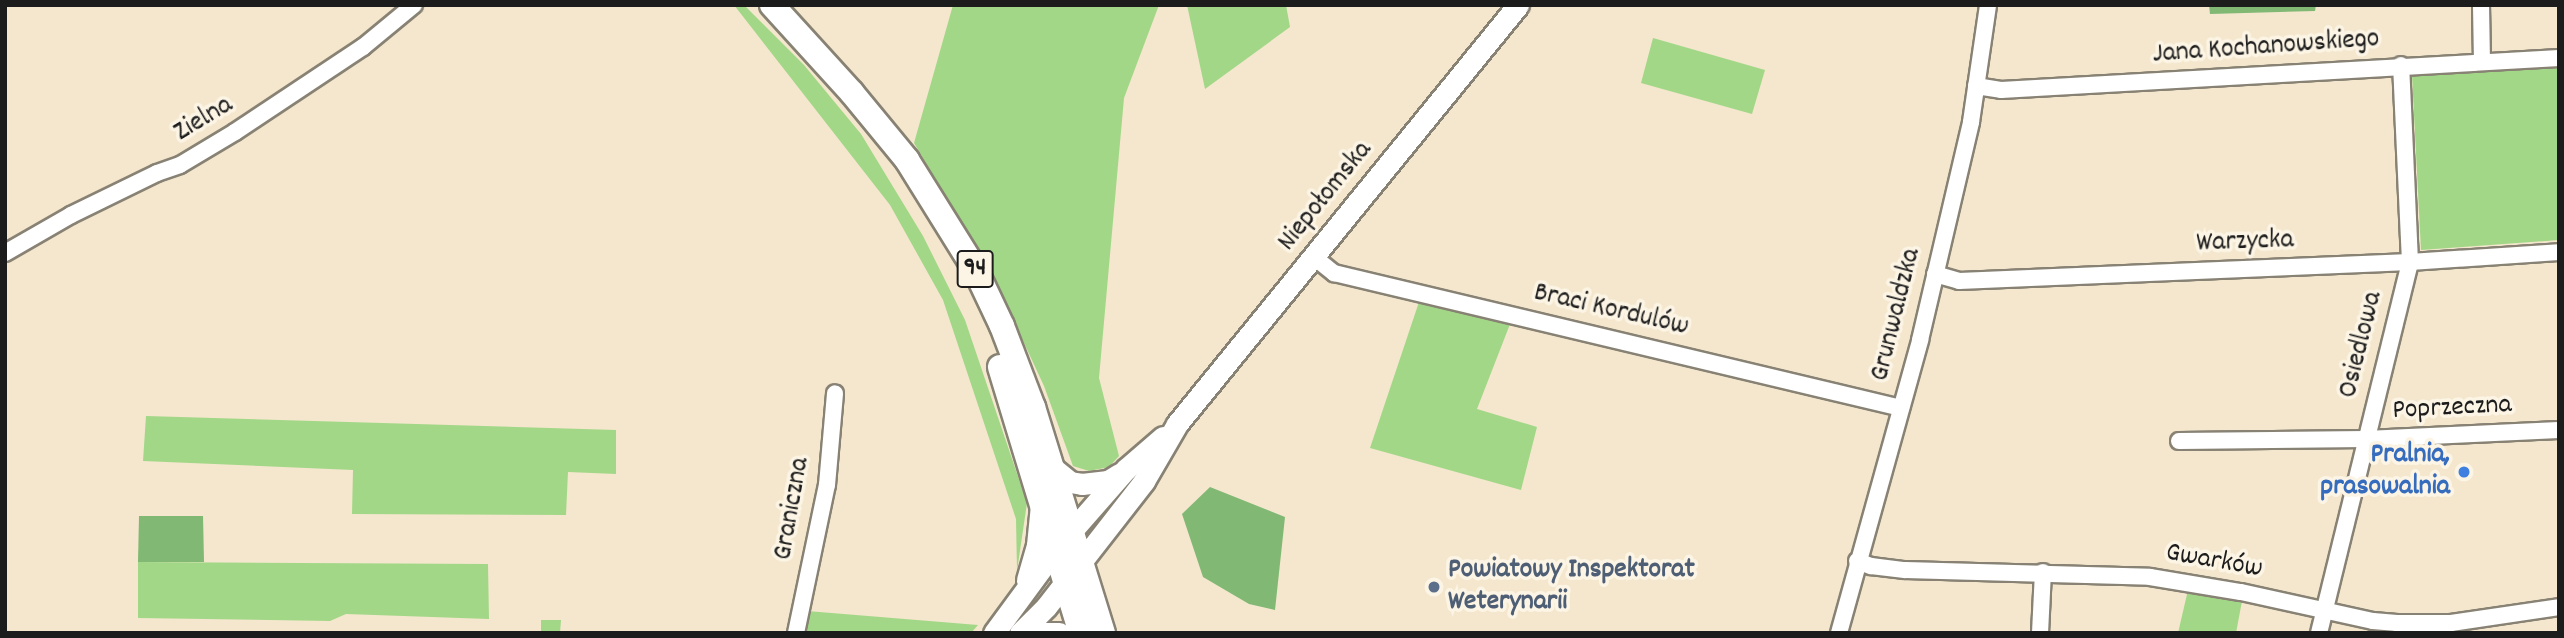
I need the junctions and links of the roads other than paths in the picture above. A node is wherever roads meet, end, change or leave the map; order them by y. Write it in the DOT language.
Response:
graph roads {
  1 [pos="414,5"];
  2 [pos="772,5"];
  3 [pos="1518,5"];
  4 [pos="1988,5"];
  5 [pos="2481,5"];
  6 [pos="2559,58"];
  7 [pos="2482,61"];
  8 [pos="2401,65"];
  9 [pos="1976,86"];
  10 [pos="852,93"];
  11 [pos="2559,252"];
  12 [pos="5,253"];
  13 [pos="1314,257"];
  14 [pos="2410,262"];
  15 [pos="1935,274"];
  16 [pos="835,393"];
  17 [pos="1901,408"];
  18 [pos="1177,424"];
  19 [pos="2559,430"];
  20 [pos="2366,439"];
  21 [pos="2179,441"];
  22 [pos="1054,469"];
  23 [pos="1126,469"];
  24 [pos="1042,496"];
  25 [pos="1073,529"];
  26 [pos="1055,550"];
  27 [pos="1082,560"];
  28 [pos="1857,561"];
  29 [pos="2043,572"];
  30 [pos="1065,582"];
  31 [pos="1024,589"];
  32 [pos="2559,607"];
  33 [pos="2326,611"];
  34 [pos="796,633"];
  35 [pos="994,633"];
  36 [pos="1020,633"];
  37 [pos="1030,633"];
  38 [pos="1059,633"];
  39 [pos="1081,633"];
  40 [pos="1103,633"];
  41 [pos="1839,633"];
  42 [pos="2040,633"];
  43 [pos="2319,633"];
  1 -- 12 [label="street, Zielna"];
  2 -- 10 [label="main road, 94"];
  3 -- 13 [label="main road, Niepołomska"];
  4 -- 9 [label="street, Grunwaldzka"];
  5 -- 7 [label="street"];
  6 -- 7 [label="street, Jana Kochanowskiego"];
  7 -- 8 [label="street, Jana Kochanowskiego"];
  8 -- 9 [label="street, Jana Kochanowskiego"];
  8 -- 14 [label="street, Osiedlowa"];
  9 -- 15 [label="street, Grunwaldzka"];
  10 -- 22 [label="main road, 94"];
  10 -- 24 [label="main road, 94"];
  11 -- 14 [label="street, Warzycka"];
  13 -- 17 [label="street, Braci Kordulów"];
  13 -- 18 [label="main road, Niepołomska"];
  14 -- 15 [label="street, Warzycka"];
  14 -- 20 [label="street, Osiedlowa"];
  15 -- 17 [label="street, Grunwaldzka"];
  16 -- 34 [label="street, Graniczna"];
  17 -- 28 [label="street, Grunwaldzka"];
  18 -- 23 [label="main road, Niepołomska"];
  18 -- 27 [label="main road, Niepołomska"];
  19 -- 20 [label="street, Poprzeczna"];
  20 -- 21 [label="street, Poprzeczna"];
  20 -- 33 [label="street, Osiedlowa"];
  22 -- 23 [label="main road"];
  22 -- 25 [label="main road, 94"];
  23 -- 25 [label="main road, Niepołomska"];
  24 -- 26 [label="main road, 94"];
  24 -- 31 [label="main road"];
  25 -- 26 [label="main road, Niepołomska"];
  25 -- 27 [label="main road, 94"];
  26 -- 30 [label="main road, 94"];
  26 -- 31 [label="main road, Niepołomska"];
  27 -- 30 [label="main road, Niepołomska"];
  27 -- 40 [label="main road, 94"];
  28 -- 29 [label="street, Gwarków"];
  28 -- 41 [label="street, Grunwaldzka"];
  29 -- 33 [label="street, Gwarków"];
  29 -- 42 [label="street"];
  30 -- 36 [label="main road, Niepołomska"];
  30 -- 39 [label="main road, 94"];
  31 -- 35 [label="main road, Niepołomska"];
  32 -- 33 [label="street, Gwarków"];
  33 -- 43 [label="street, Osiedlowa"];
  37 -- 38 [label="main road"];
}
